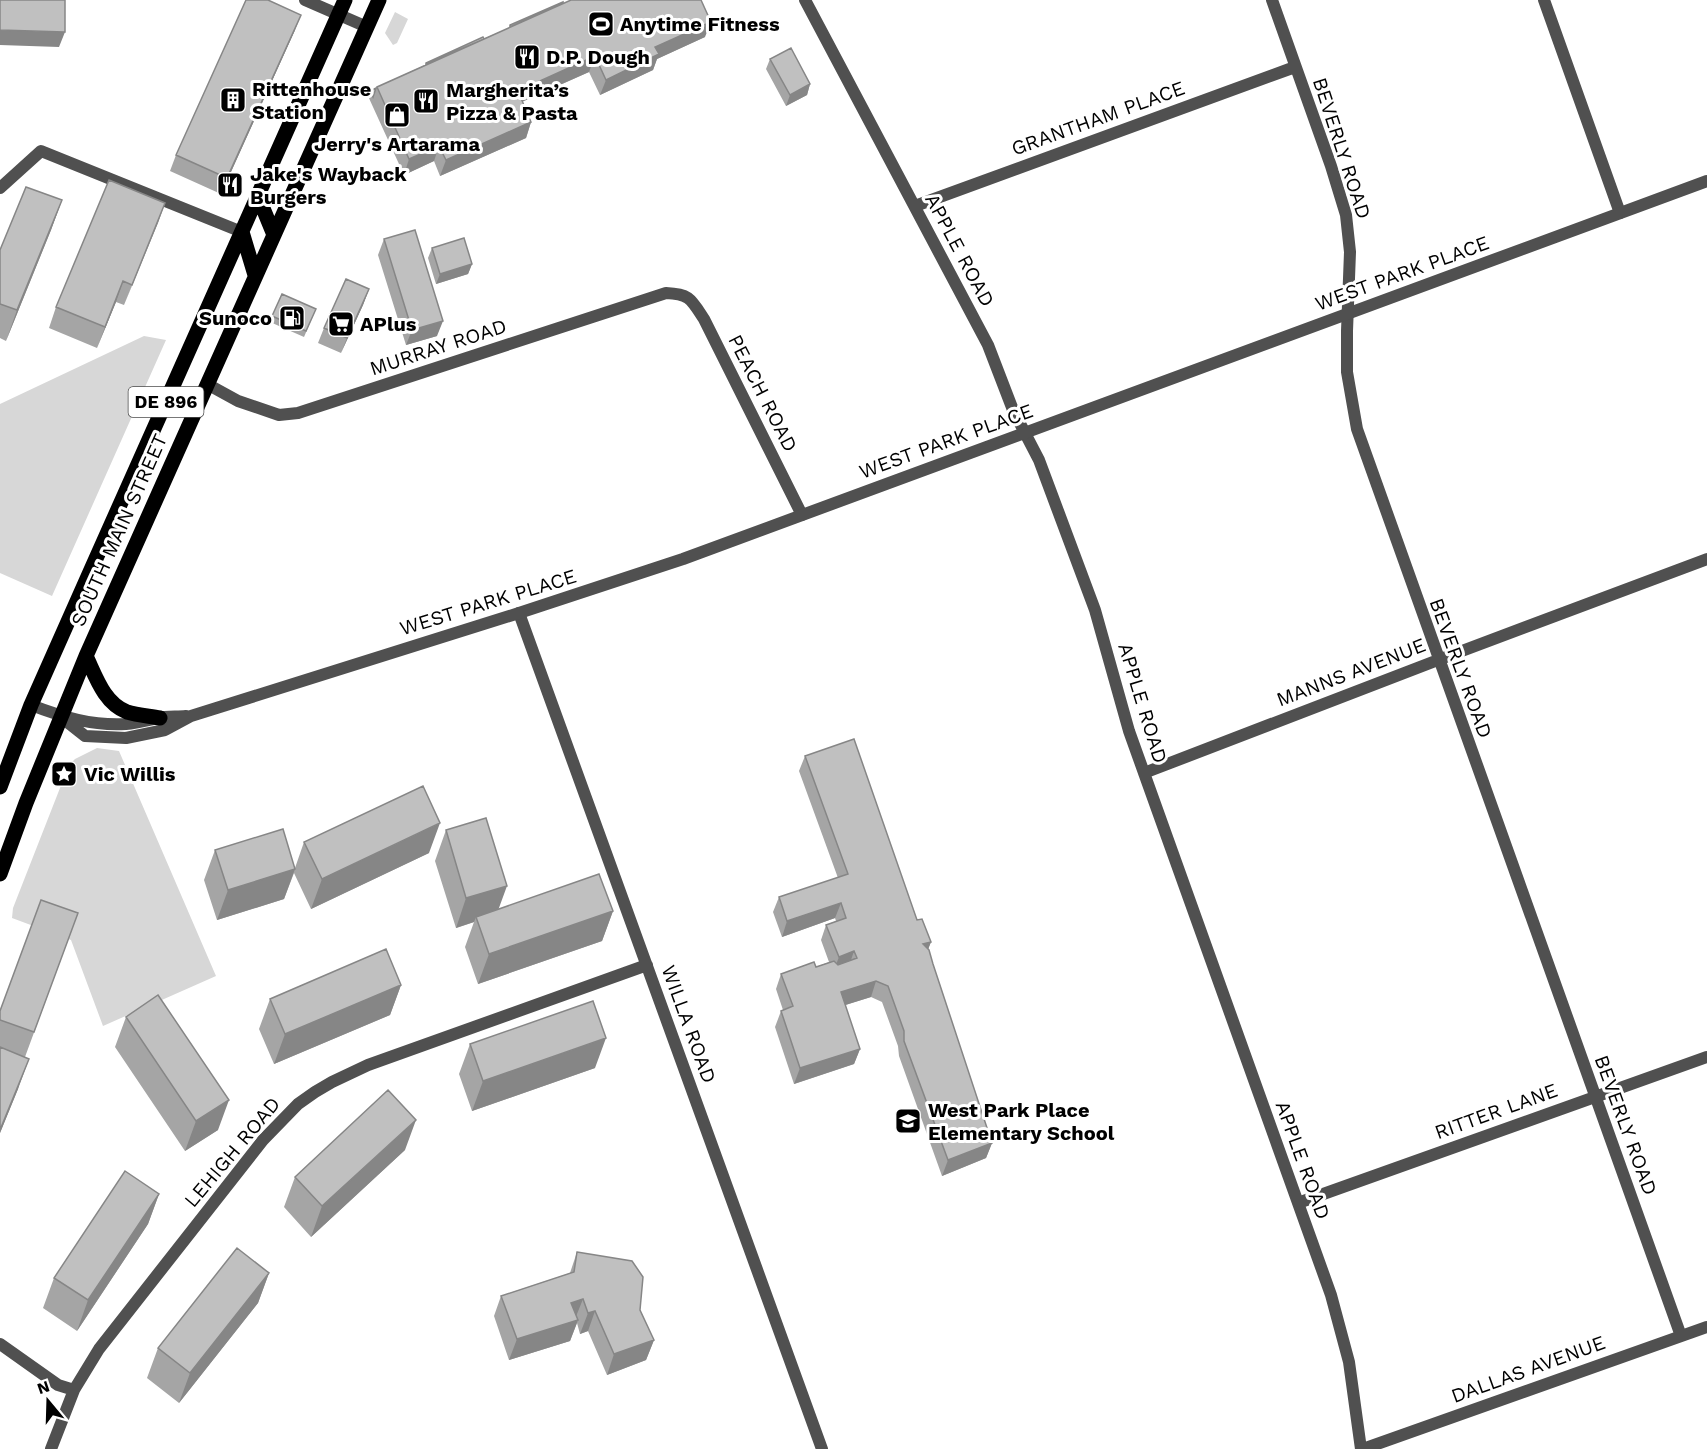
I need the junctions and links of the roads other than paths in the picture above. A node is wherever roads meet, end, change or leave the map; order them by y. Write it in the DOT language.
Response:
graph roads {
  1 [pos="305,0"];
  2 [pos="379,0"];
  3 [pos="805,0"];
  4 [pos="1272,0"];
  5 [pos="1544,0"];
  6 [pos="342,7"];
  7 [pos="367,27"];
  8 [pos="1295,67"];
  9 [pos="1707,180"];
  10 [pos="0,188"];
  11 [pos="258,196"];
  12 [pos="915,206"];
  13 [pos="1620,213"];
  14 [pos="242,232"];
  15 [pos="274,235"];
  16 [pos="255,275"];
  17 [pos="683,294"];
  18 [pos="1347,314"];
  19 [pos="207,384"];
  20 [pos="1025,433"];
  21 [pos="802,515"];
  22 [pos="1707,560"];
  23 [pos="519,613"];
  24 [pos="86,657"];
  25 [pos="1438,660"];
  26 [pos="31,705"];
  27 [pos="190,716"];
  28 [pos="61,717"];
  29 [pos="160,718"];
  30 [pos="1144,773"];
  31 [pos="0,787"];
  32 [pos="0,874"];
  33 [pos="647,965"];
  34 [pos="1707,1057"];
  35 [pos="1595,1097"];
  36 [pos="1298,1203"];
  37 [pos="1707,1327"];
  38 [pos="1681,1336"];
  39 [pos="0,1344"];
  40 [pos="74,1390"];
  41 [pos="51,1449"];
  42 [pos="822,1449"];
  43 [pos="1362,1449"];
  1 -- 6 [label="street"];
  2 -- 7 [label="main road, SOUTH MAIN STREET / DE 896"];
  3 -- 12 [label="street, APPLE ROAD"];
  4 -- 8 [label="street, BEVERLY ROAD"];
  5 -- 13 [label="street"];
  6 -- 7 [label="street"];
  6 -- 11 [label="main road, SOUTH MAIN STREET / DE 896"];
  7 -- 15 [label="main road, SOUTH MAIN STREET / DE 896"];
  8 -- 12 [label="street, GRANTHAM PLACE"];
  8 -- 18 [label="street, BEVERLY ROAD"];
  9 -- 13 [label="street, WEST PARK PLACE"];
  10 -- 14 [label="street"];
  11 -- 14 [label="main road, SOUTH MAIN STREET / DE 896"];
  11 -- 15 [label="main road"];
  12 -- 20 [label="street, APPLE ROAD"];
  13 -- 18 [label="street, WEST PARK PLACE"];
  14 -- 16 [label="main road"];
  14 -- 26 [label="main road, SOUTH MAIN STREET / DE 896"];
  15 -- 16 [label="main road, SOUTH MAIN STREET / DE 896"];
  16 -- 19 [label="main road, SOUTH MAIN STREET / DE 896"];
  17 -- 19 [label="street, MURRAY ROAD"];
  17 -- 21 [label="street, PEACH ROAD"];
  18 -- 20 [label="street, WEST PARK PLACE"];
  18 -- 25 [label="street, BEVERLY ROAD"];
  19 -- 24 [label="main road, SOUTH MAIN STREET / DE 896"];
  20 -- 21 [label="street, WEST PARK PLACE"];
  20 -- 30 [label="street, APPLE ROAD"];
  21 -- 23 [label="street, WEST PARK PLACE"];
  22 -- 25 [label="street, MANNS AVENUE"];
  23 -- 27 [label="street, WEST PARK PLACE"];
  23 -- 33 [label="street, WILLA ROAD"];
  24 -- 28 [label="main road, SOUTH MAIN STREET / DE 896"];
  24 -- 29 [label="main road"];
  25 -- 30 [label="street, MANNS AVENUE"];
  25 -- 35 [label="street, BEVERLY ROAD"];
  26 -- 28 [label="street, WEST PARK PLACE"];
  26 -- 31 [label="main road, DE 896"];
  27 -- 28 [label="street, WEST PARK PLACE"];
  27 -- 29 [label="street, WEST PARK PLACE"];
  28 -- 29 [label="street, WEST PARK PLACE"];
  28 -- 32 [label="main road, DE 896"];
  30 -- 36 [label="street, APPLE ROAD"];
  33 -- 40 [label="street, LEHIGH ROAD"];
  33 -- 42 [label="street, WILLA ROAD"];
  34 -- 35 [label="street, RITTER LANE"];
  35 -- 36 [label="street, RITTER LANE"];
  35 -- 38 [label="street, BEVERLY ROAD"];
  36 -- 43 [label="street, APPLE ROAD"];
  37 -- 38 [label="street, DALLAS AVENUE"];
  38 -- 43 [label="street, DALLAS AVENUE"];
  39 -- 40 [label="street"];
  40 -- 41 [label="street, LEHIGH ROAD"];
}
